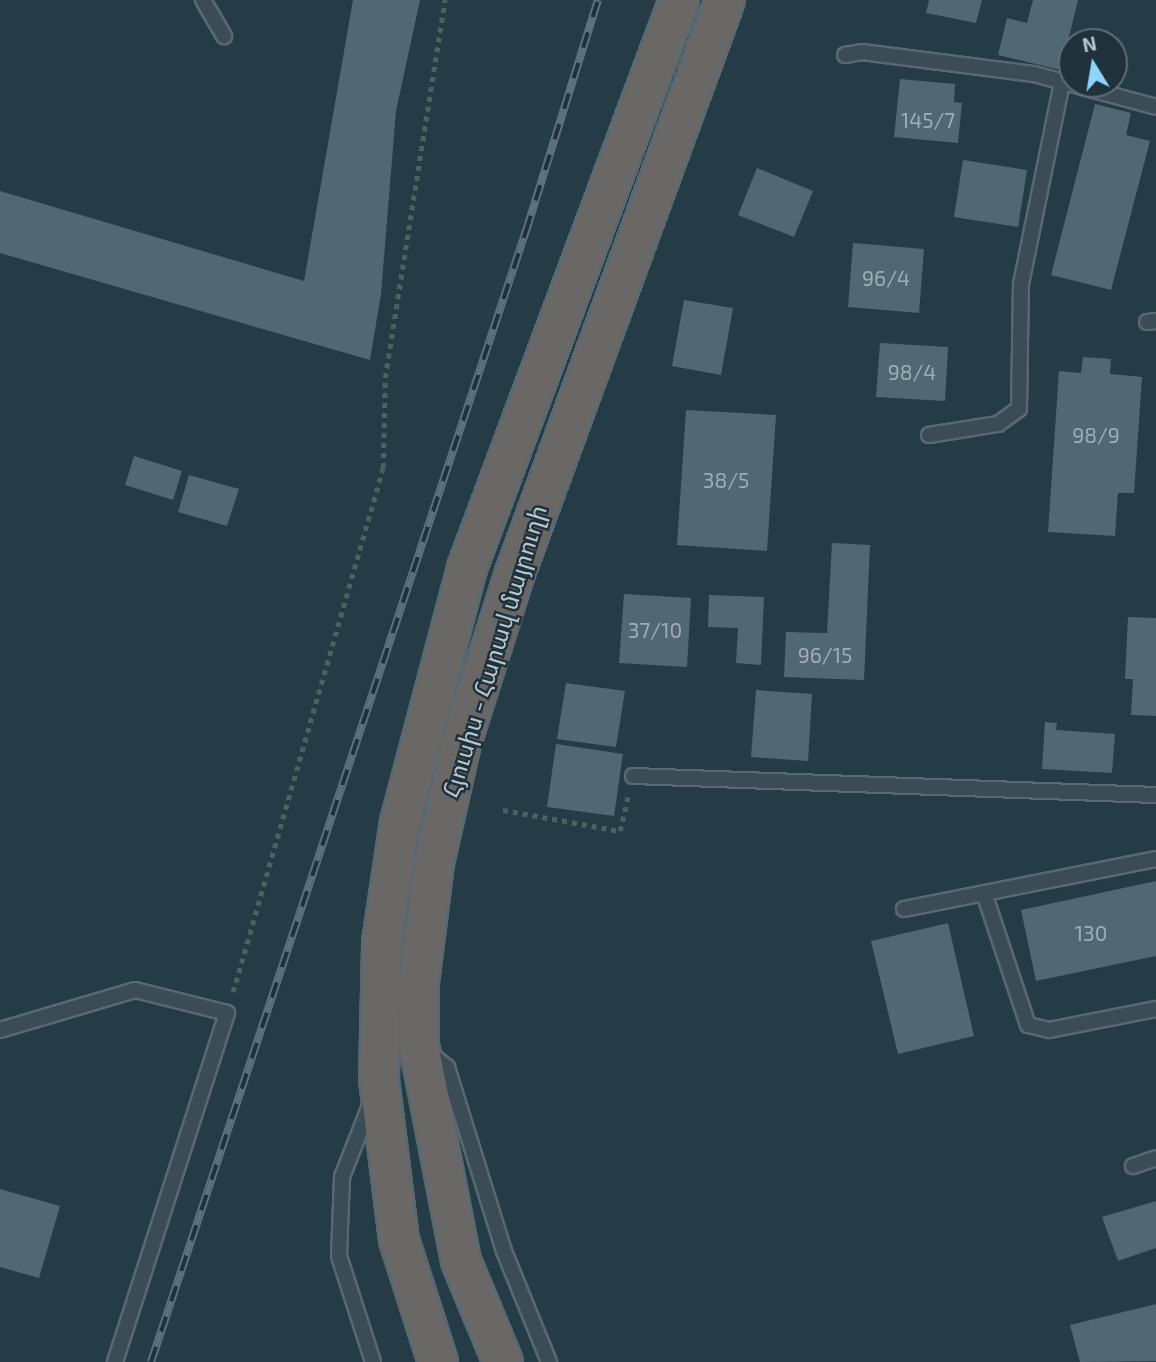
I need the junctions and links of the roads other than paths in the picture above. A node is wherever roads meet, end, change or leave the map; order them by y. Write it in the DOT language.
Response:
graph roads {
  1 [pos="202,0"];
  2 [pos="679,0"];
  3 [pos="725,0"];
  4 [pos="224,36"];
  5 [pos="845,55"];
  6 [pos="1058,81"];
  7 [pos="1059,98"];
  8 [pos="1122,98"];
  9 [pos="1156,107"];
  10 [pos="929,435"];
  11 [pos="633,776"];
  12 [pos="1156,795"];
  13 [pos="1156,859"];
  14 [pos="984,893"];
  15 [pos="904,909"];
  16 [pos="1156,1009"];
  17 [pos="0,1030"];
  18 [pos="419,1044"];
  19 [pos="379,1079"];
  20 [pos="1156,1158"];
  21 [pos="1133,1166"];
  22 [pos="115,1362"];
  23 [pos="373,1362"];
  24 [pos="438,1362"];
  25 [pos="503,1362"];
  26 [pos="549,1362"];
  1 -- 4 [label="lane"];
  2 -- 19 [label="highway, Հյուսիս - Հարավ մայրուղի"];
  3 -- 18 [label="highway, Հյուսիս - Հարավ մայրուղի"];
  5 -- 6 [label="lane"];
  7 -- 10 [label="lane"];
  8 -- 9 [label="lane"];
  11 -- 12 [label="lane"];
  13 -- 14 [label="lane"];
  14 -- 15 [label="lane"];
  14 -- 16 [label="lane"];
  17 -- 22 [label="lane"];
  18 -- 25 [label="highway, Հյուսիս - Հարավ մայրուղի"];
  18 -- 26 [label="lane"];
  19 -- 23 [label="lane"];
  19 -- 24 [label="highway, Հյուսիս - Հարավ մայրուղի"];
  20 -- 21 [label="lane"];
}
